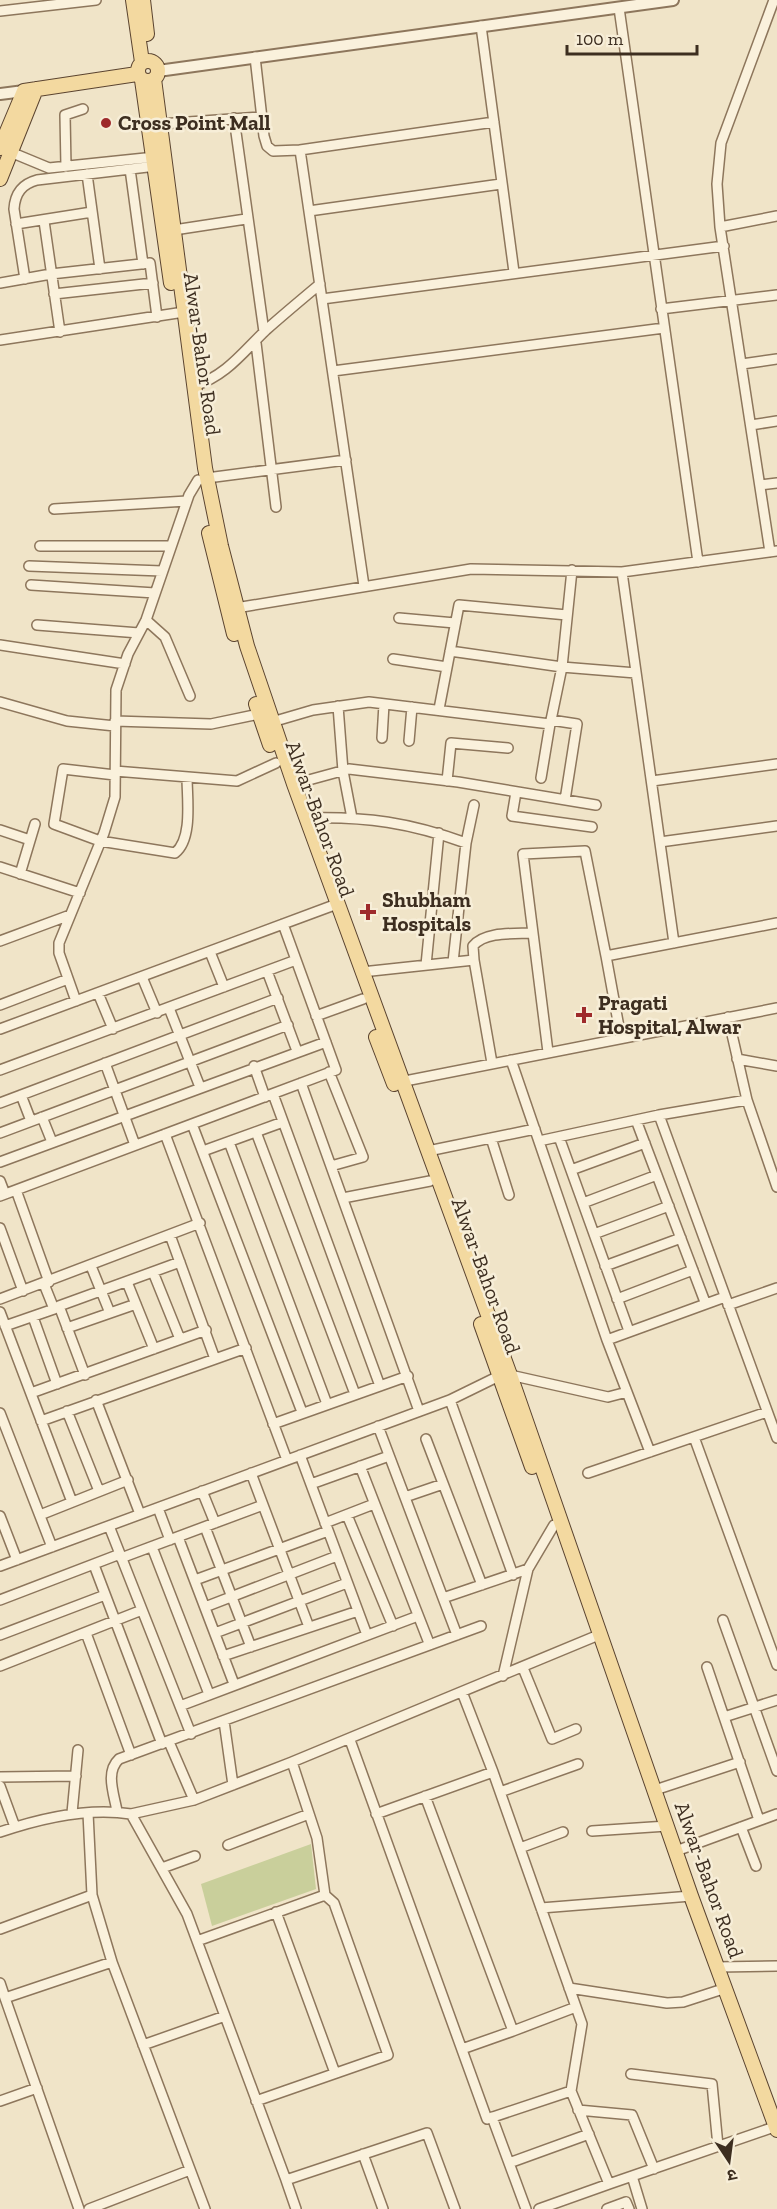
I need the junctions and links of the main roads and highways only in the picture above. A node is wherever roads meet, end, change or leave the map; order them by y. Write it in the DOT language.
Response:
graph roads {
  1 [pos="133,0"];
  2 [pos="143,0"];
  3 [pos="147,71"];
  4 [pos="4,149"];
  5 [pos="0,179"];
  6 [pos="180,313"];
  7 [pos="203,479"];
  8 [pos="334,906"];
  9 [pos="398,1082"];
  10 [pos="505,1376"];
  11 [pos="600,1638"];
  12 [pos="777,2127"];
  1 -- 3 [label="main road"];
  2 -- 3 [label="main road"];
  3 -- 4 [label="main road"];
  3 -- 6 [label="main road, Alwar-Bahor Road"];
  3 -- 6 [label="main road, Alwar-Bahor Road"];
  4 -- 5 [label="main road"];
  6 -- 7 [label="main road, Alwar-Bahor Road"];
  6 -- 7 [label="main road, Alwar-Bahor Road"];
  7 -- 8 [label="main road, Alwar-Bahor Road"];
  7 -- 8 [label="main road, Alwar-Bahor Road"];
  8 -- 9 [label="main road, Alwar-Bahor Road"];
  8 -- 9 [label="main road, Alwar-Bahor Road"];
  9 -- 10 [label="main road, Alwar-Bahor Road"];
  9 -- 10 [label="main road, Alwar-Bahor Road"];
  10 -- 11 [label="main road, Alwar-Bahor Road"];
  10 -- 11 [label="main road, Alwar-Bahor Road"];
  11 -- 12 [label="main road, Alwar-Bahor Road"];
}
